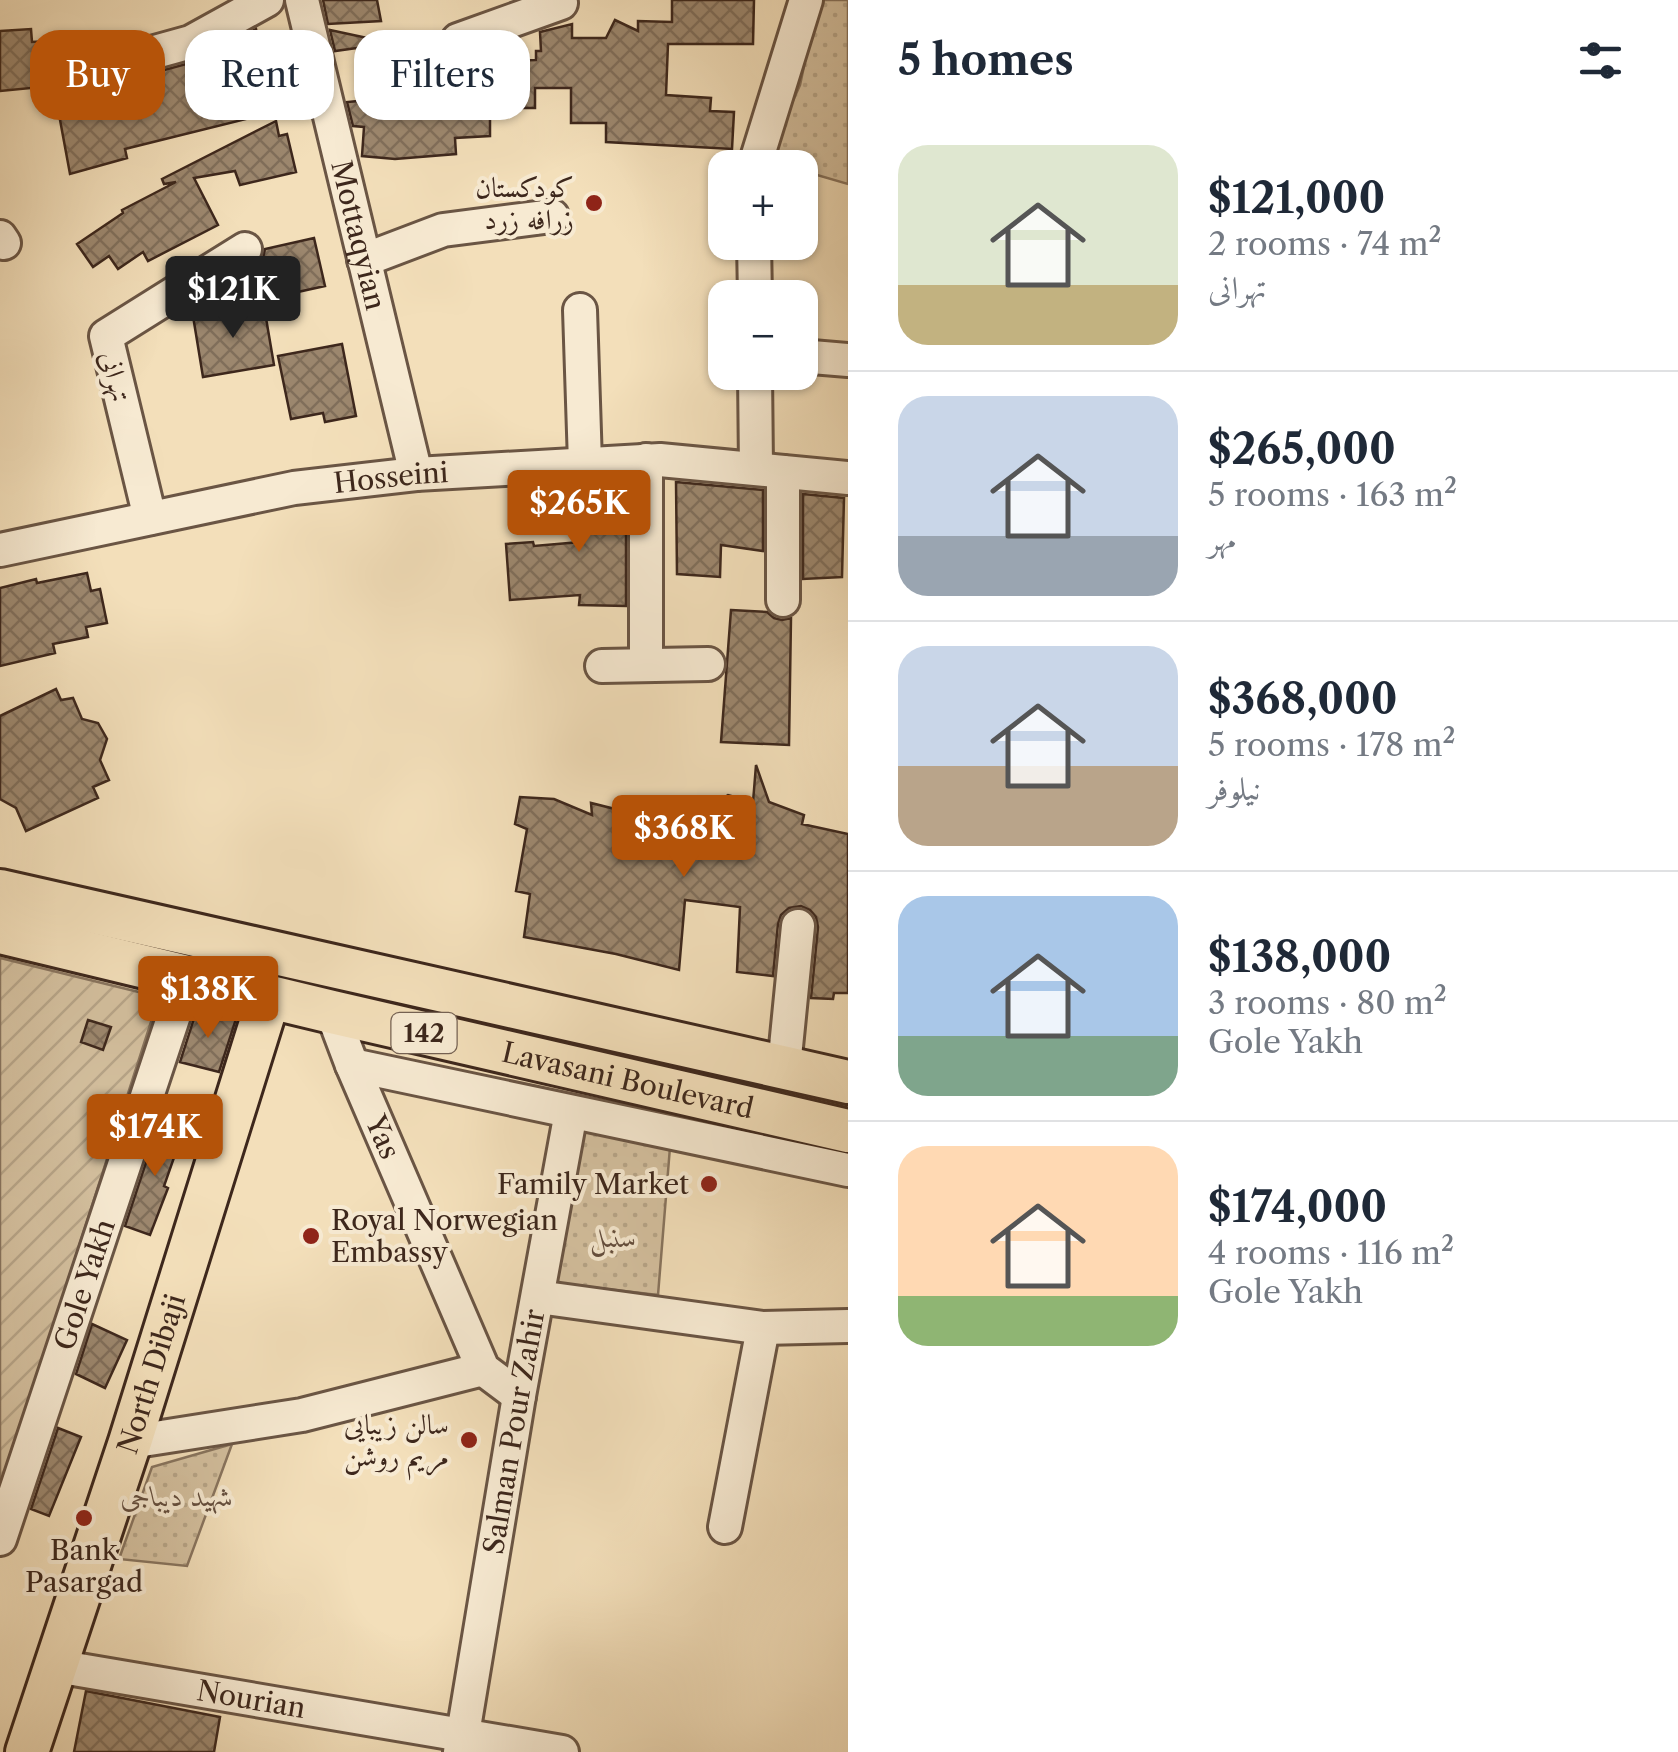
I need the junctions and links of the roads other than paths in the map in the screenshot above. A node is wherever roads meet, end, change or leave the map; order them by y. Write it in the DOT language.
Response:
graph roads {
  1 [pos="267,0"];
  2 [pos="302,0"];
  3 [pos="806,0"];
  4 [pos="560,2"];
  5 [pos="485,30"];
  6 [pos="165,49"];
  7 [pos="759,150"];
  8 [pos="552,216"];
  9 [pos="245,248"];
  10 [pos="364,260"];
  11 [pos="580,310"];
  12 [pos="818,358"];
  13 [pos="848,360"];
  14 [pos="758,390"];
  15 [pos="646,460"];
  16 [pos="586,463"];
  17 [pos="769,470"];
  18 [pos="416,474"];
  19 [pos="848,478"];
  20 [pos="150,518"];
  21 [pos="0,550"];
  22 [pos="782,600"];
  23 [pos="708,664"];
  24 [pos="646,665"];
  25 [pos="602,666"];
  26 [pos="0,891"];
  27 [pos="798,926"];
  28 [pos="0,932"];
  29 [pos="187,976"];
  30 [pos="270,997"];
  31 [pos="332,1012"];
  32 [pos="352,1065"];
  33 [pos="784,1067"];
  34 [pos="848,1082"];
  35 [pos="571,1112"];
  36 [pos="848,1131"];
  37 [pos="848,1170"];
  38 [pos="538,1297"];
  39 [pos="848,1326"];
  40 [pos="763,1328"];
  41 [pos="483,1369"];
  42 [pos="519,1396"];
  43 [pos="130,1442"];
  44 [pos="725,1527"];
  45 [pos="0,1539"];
  46 [pos="56,1666"];
  47 [pos="461,1744"];
  48 [pos="27,1752"];
  49 [pos="562,1752"];
  1 -- 6 [label="street"];
  2 -- 10 [label="street, Mottaqyian"];
  3 -- 7 [label="street"];
  4 -- 5 [label="street"];
  8 -- 10 [label="street"];
  9 -- 20 [label="street, تهرانی"];
  10 -- 18 [label="street, Mottaqyian"];
  11 -- 16 [label="street"];
  12 -- 13 [label="street"];
  14 -- 17 [label="street"];
  15 -- 16 [label="street, Hosseini"];
  15 -- 17 [label="street, Hosseini"];
  15 -- 24 [label="street"];
  16 -- 18 [label="street, Hosseini"];
  17 -- 19 [label="street, Hosseini"];
  17 -- 22 [label="street"];
  18 -- 20 [label="street, Hosseini"];
  20 -- 21 [label="street, Hosseini"];
  23 -- 24 [label="street"];
  24 -- 25 [label="street"];
  26 -- 33 [label="main road, Lavasani Boulevard / 142"];
  27 -- 33 [label="street"];
  28 -- 29 [label="main road, Lavasani Boulevard / 142"];
  29 -- 30 [label="main road, Lavasani Boulevard / 142"];
  29 -- 45 [label="street, Gole Yakh"];
  30 -- 31 [label="main road, Lavasani Boulevard / 142"];
  30 -- 43 [label="main road, North Dibaji"];
  31 -- 32 [label="street, Yas"];
  31 -- 36 [label="main road, Lavasani Boulevard / 142"];
  32 -- 35 [label="street"];
  32 -- 41 [label="street, Yas"];
  33 -- 34 [label="main road, Lavasani Boulevard / 142"];
  35 -- 37 [label="street"];
  35 -- 38 [label="street, Salman Pour Zahir"];
  38 -- 40 [label="street"];
  38 -- 42 [label="street, Salman Pour Zahir"];
  39 -- 40 [label="street"];
  40 -- 44 [label="street"];
  41 -- 42 [label="street, Yas"];
  41 -- 43 [label="street"];
  42 -- 47 [label="street, Salman Pour Zahir"];
  43 -- 46 [label="main road, North Dibaji"];
  46 -- 47 [label="street, Nourian"];
  46 -- 48 [label="main road, North Dibaji"];
  47 -- 49 [label="street, Nourian"];
}
